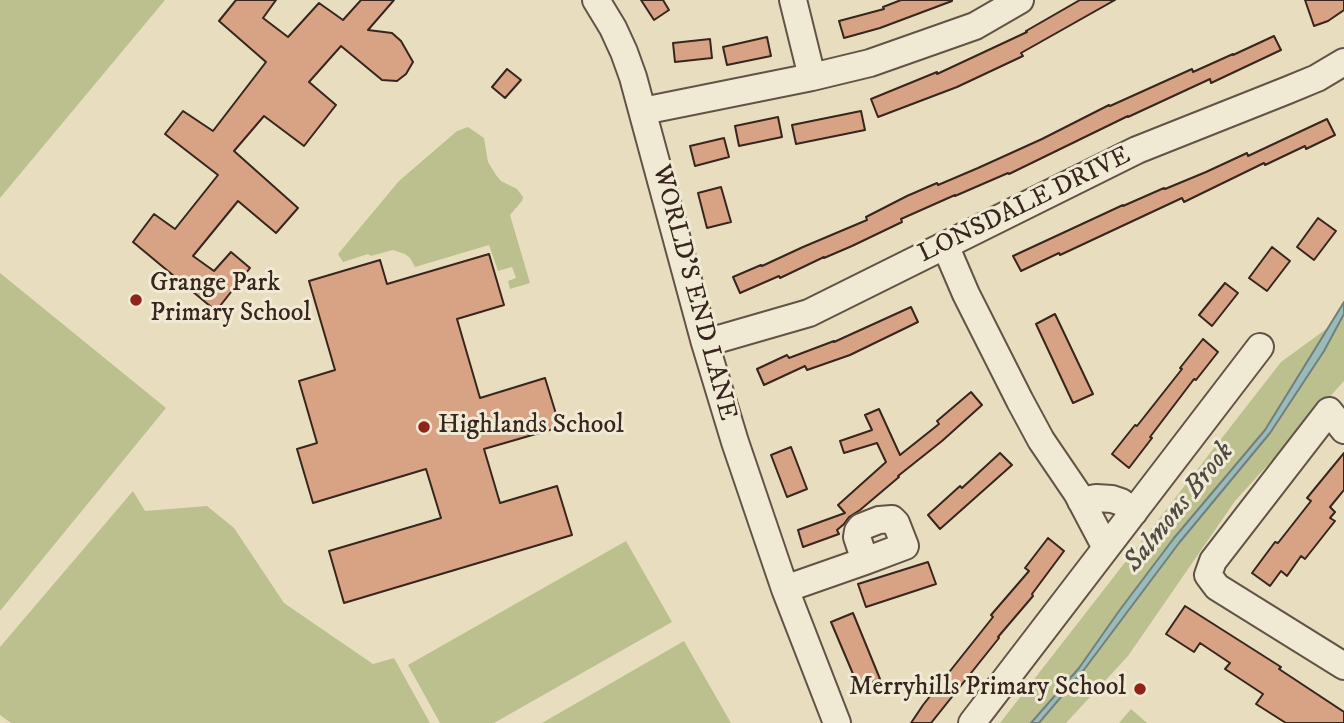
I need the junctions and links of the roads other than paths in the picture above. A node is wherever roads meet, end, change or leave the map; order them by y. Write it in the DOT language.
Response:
graph roads {
  1 [pos="596,0"];
  2 [pos="793,0"];
  3 [pos="1020,0"];
  4 [pos="1344,62"];
  5 [pos="813,77"];
  6 [pos="643,111"];
  7 [pos="945,245"];
  8 [pos="705,343"];
  9 [pos="1260,347"];
  10 [pos="1337,421"];
  11 [pos="1081,501"];
  12 [pos="1134,512"];
  13 [pos="1106,548"];
  14 [pos="865,561"];
  15 [pos="785,589"];
  16 [pos="1344,666"];
  17 [pos="837,723"];
  18 [pos="972,723"];
  1 -- 6 [label="street, WORLD'S END LANE"];
  2 -- 5 [label="street"];
  3 -- 5 [label="street"];
  4 -- 7 [label="street, LONSDALE DRIVE"];
  5 -- 6 [label="street"];
  6 -- 8 [label="street, WORLD'S END LANE"];
  7 -- 8 [label="street, LONSDALE DRIVE"];
  7 -- 11 [label="street"];
  8 -- 15 [label="street, WORLD'S END LANE"];
  9 -- 12 [label="street"];
  10 -- 16 [label="street"];
  11 -- 12 [label="street"];
  11 -- 13 [label="street"];
  12 -- 13 [label="street"];
  13 -- 18 [label="street"];
  14 -- 15 [label="street"];
  15 -- 17 [label="street, WORLD'S END LANE"];
}
